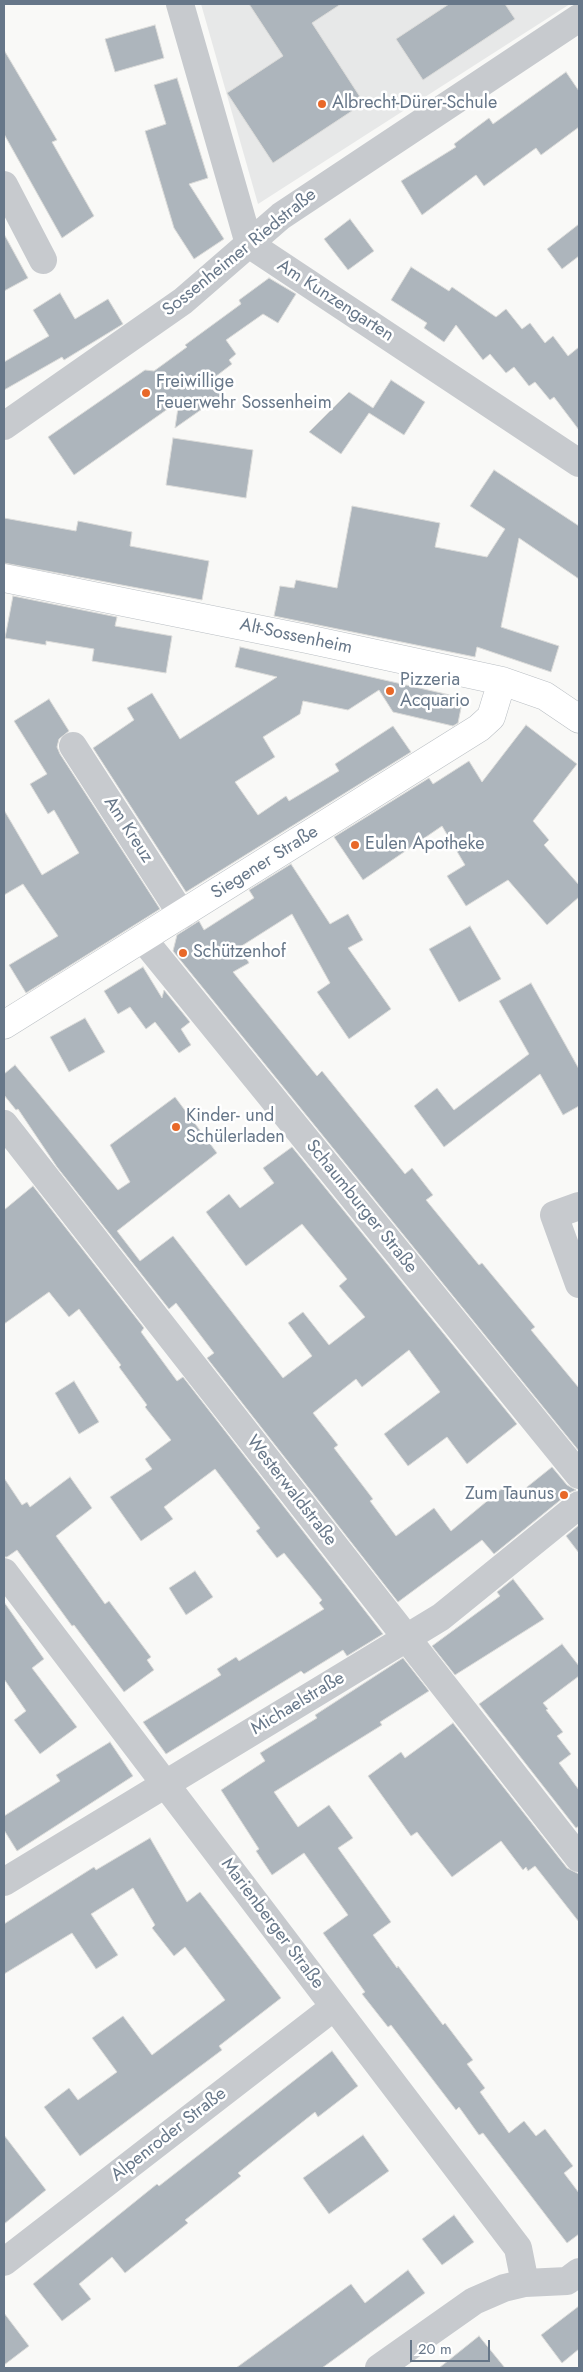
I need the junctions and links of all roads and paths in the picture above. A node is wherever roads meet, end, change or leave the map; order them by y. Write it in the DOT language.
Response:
graph roads {
  1 [pos="180,4"];
  2 [pos="579,18"];
  3 [pos="4,184"];
  4 [pos="249,244"];
  5 [pos="43,260"];
  6 [pos="4,426"];
  7 [pos="579,463"];
  8 [pos="4,578"];
  9 [pos="502,681"];
  10 [pos="579,719"];
  11 [pos="74,746"];
  12 [pos="182,915"];
  13 [pos="143,939"];
  14 [pos="4,1024"];
  15 [pos="4,1124"];
  16 [pos="579,1206"];
  17 [pos="579,1284"];
  18 [pos="579,1475"];
  19 [pos="579,1505"];
  20 [pos="4,1572"];
  21 [pos="407,1638"];
  22 [pos="166,1783"];
  23 [pos="579,1858"];
  24 [pos="4,1882"];
  25 [pos="334,2007"];
  26 [pos="4,2262"];
  27 [pos="579,2272"];
  28 [pos="525,2283"];
  29 [pos="379,2368"];
  1 -- 4 [label="street"];
  2 -- 4 [label="street, Sossenheimer Riedstraße"];
  3 -- 5 [label="street"];
  4 -- 6 [label="street, Sossenheimer Riedstraße"];
  4 -- 7 [label="street, Am Kunzengarten"];
  8 -- 9 [label="main road, Alt-Sossenheim"];
  9 -- 10 [label="main road, Alt-Sossenheim"];
  9 -- 12 [label="main road, Siegener Straße"];
  11 -- 12 [label="street, Am Kreuz"];
  12 -- 13 [label="main road, Siegener Straße"];
  13 -- 14 [label="main road, Siegener Straße"];
  13 -- 18 [label="street, Schaumburger Straße"];
  15 -- 21 [label="street, Westerwaldstraße"];
  16 -- 17 [label="street"];
  19 -- 21 [label="street, Michaelstraße"];
  20 -- 22 [label="street, Marienberger Straße"];
  21 -- 22 [label="street, Michaelstraße"];
  21 -- 23 [label="street, Westerwaldstraße"];
  22 -- 24 [label="street, Michaelstraße"];
  22 -- 25 [label="street, Marienberger Straße"];
  25 -- 26 [label="street, Alpenroder Straße"];
  25 -- 28 [label="street, Marienberger Straße"];
  27 -- 28 [label="street"];
  28 -- 29 [label="street"];
}
